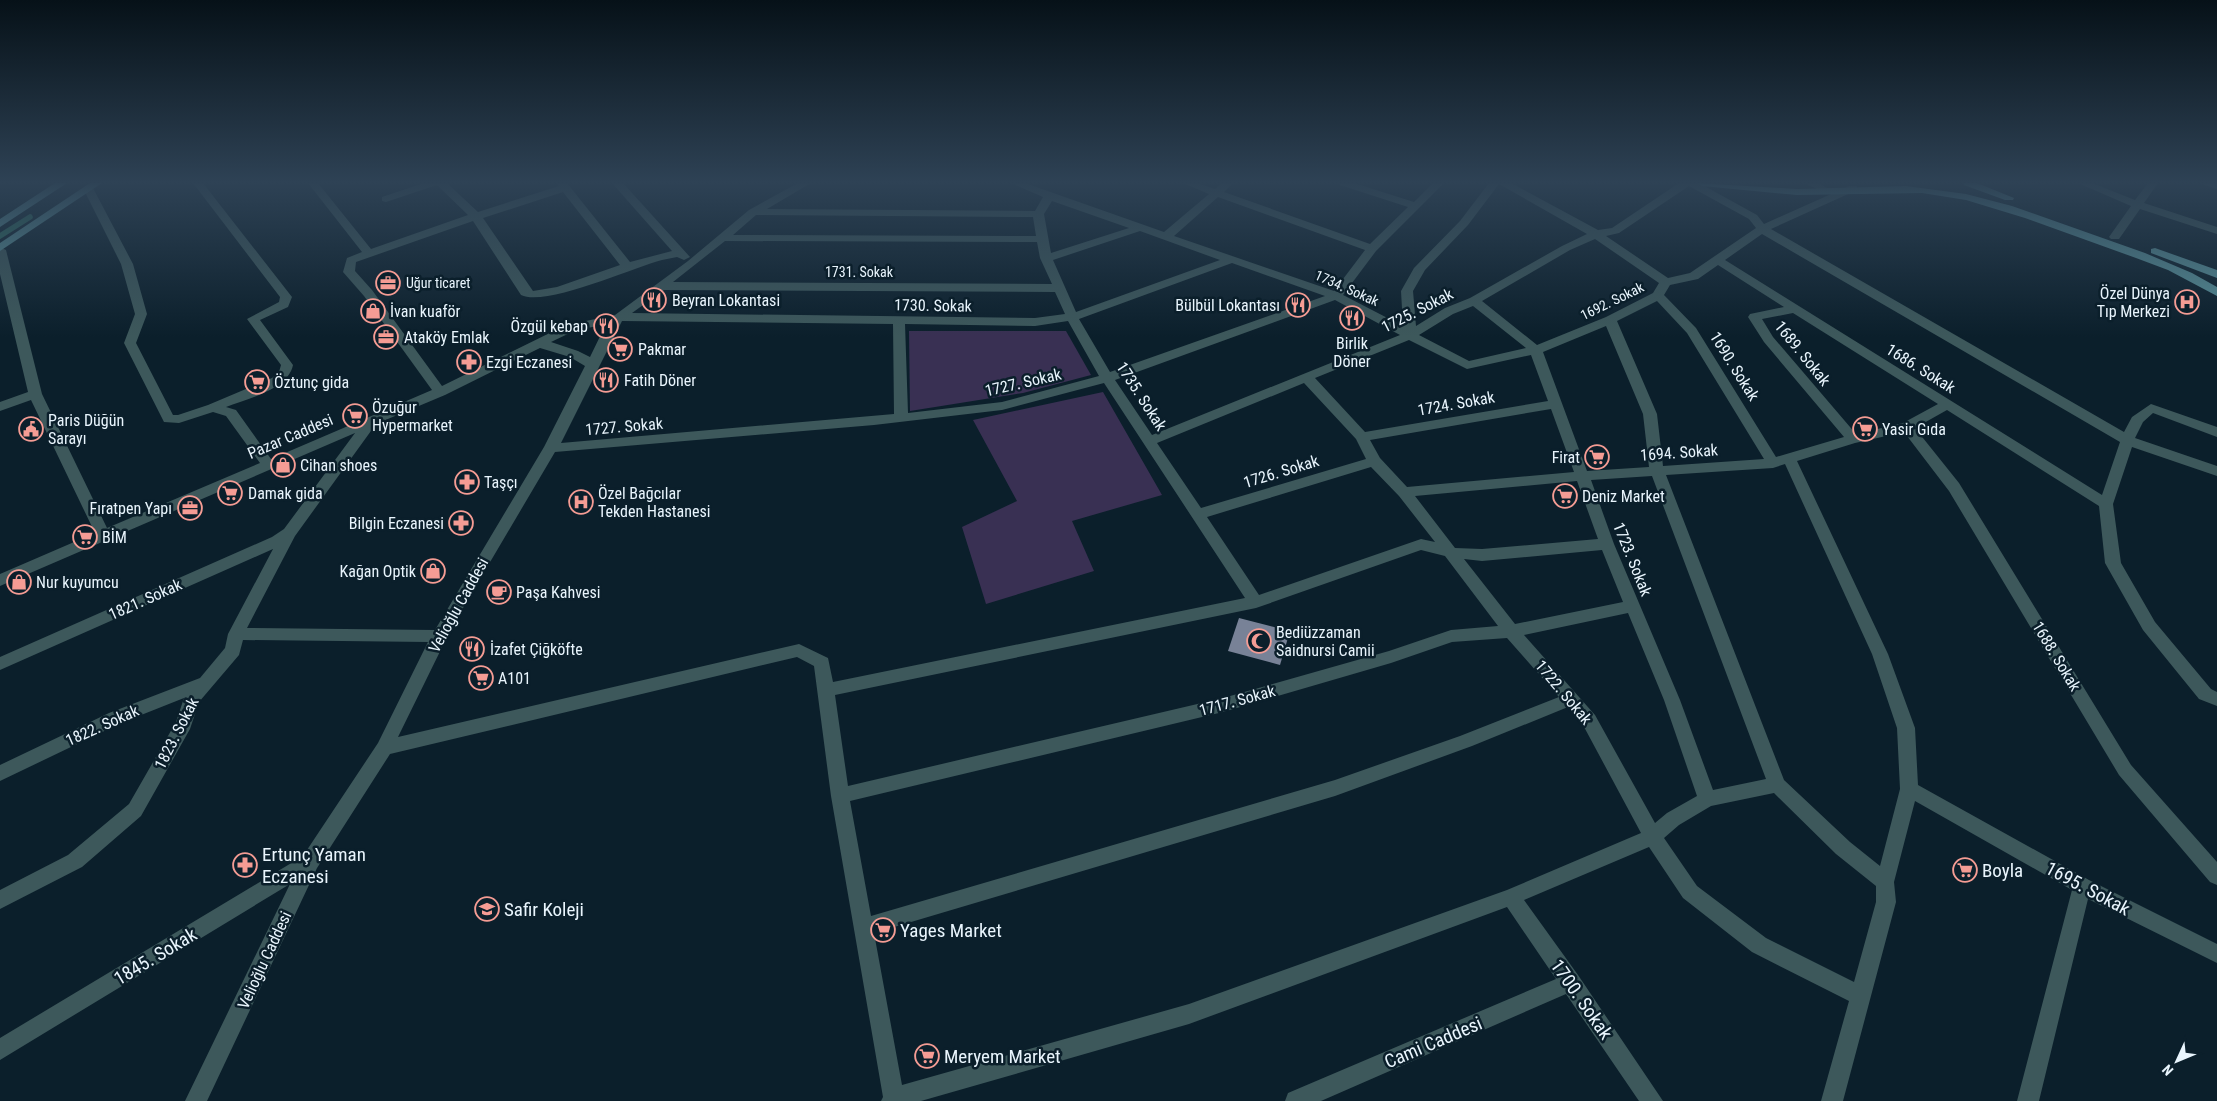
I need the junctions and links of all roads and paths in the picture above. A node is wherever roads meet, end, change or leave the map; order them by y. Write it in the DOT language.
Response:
graph roads {
  1 [pos="21,234"];
  2 [pos="114,234"];
  3 [pos="238,234"];
  4 [pos="354,234"];
  5 [pos="422,234"];
  6 [pos="488,234"];
  7 [pos="602,234"];
  8 [pos="663,234"];
  9 [pos="725,234"];
  10 [pos="1042,234"];
  11 [pos="1122,234"];
  12 [pos="1159,234"];
  13 [pos="1169,234"];
  14 [pos="1332,234"];
  15 [pos="1387,234"];
  16 [pos="1453,234"];
  17 [pos="1596,234"];
  18 [pos="1754,234"];
  19 [pos="1771,234"];
  20 [pos="2082,234"];
  21 [pos="2109,234"];
  22 [pos="2118,234"];
  23 [pos="1166,237"];
  24 [pos="2116,237"];
  25 [pos="720,238"];
  26 [pos="1043,239"];
  27 [pos="0,249"];
  28 [pos="1372,249"];
  29 [pos="368,253"];
  30 [pos="679,253"];
  31 [pos="1046,258"];
  32 [pos="1233,260"];
  33 [pos="1718,260"];
  34 [pos="692,263"];
  35 [pos="627,266"];
  36 [pos="2217,274"];
  37 [pos="1666,282"];
  38 [pos="659,286"];
  39 [pos="1060,288"];
  40 [pos="2217,292"];
  41 [pos="1658,295"];
  42 [pos="1336,296"];
  43 [pos="1474,301"];
  44 [pos="1793,309"];
  45 [pos="621,317"];
  46 [pos="1072,317"];
  47 [pos="899,320"];
  48 [pos="1610,320"];
  49 [pos="1410,335"];
  50 [pos="539,343"];
  51 [pos="1536,350"];
  52 [pos="592,364"];
  53 [pos="1306,377"];
  54 [pos="1107,378"];
  55 [pos="440,392"];
  56 [pos="35,394"];
  57 [pos="1556,404"];
  58 [pos="1947,405"];
  59 [pos="0,407"];
  60 [pos="213,408"];
  61 [pos="900,418"];
  62 [pos="372,421"];
  63 [pos="1908,427"];
  64 [pos="2217,432"];
  65 [pos="1362,437"];
  66 [pos="1853,439"];
  67 [pos="2127,440"];
  68 [pos="1150,441"];
  69 [pos="551,448"];
  70 [pos="1374,461"];
  71 [pos="1781,461"];
  72 [pos="268,464"];
  73 [pos="1657,471"];
  74 [pos="2217,471"];
  75 [pos="1582,476"];
  76 [pos="1404,492"];
  77 [pos="2106,504"];
  78 [pos="1199,514"];
  79 [pos="289,533"];
  80 [pos="103,535"];
  81 [pos="1607,544"];
  82 [pos="1453,553"];
  83 [pos="0,580"];
  84 [pos="1256,602"];
  85 [pos="1633,606"];
  86 [pos="1512,631"];
  87 [pos="236,634"];
  88 [pos="439,636"];
  89 [pos="0,664"];
  90 [pos="206,682"];
  91 [pos="826,690"];
  92 [pos="2217,699"];
  93 [pos="1571,700"];
  94 [pos="384,748"];
  95 [pos="0,773"];
  96 [pos="1777,785"];
  97 [pos="1909,789"];
  98 [pos="840,796"];
  99 [pos="1707,799"];
  100 [pos="1653,837"];
  101 [pos="310,862"];
  102 [pos="2217,876"];
  103 [pos="1885,882"];
  104 [pos="2082,886"];
  105 [pos="1511,897"];
  106 [pos="0,900"];
  107 [pos="863,927"];
  108 [pos="2217,954"];
  109 [pos="1571,982"];
  110 [pos="1862,996"];
  111 [pos="0,1050"];
  112 [pos="893,1100"];
  113 [pos="196,1101"];
  114 [pos="1296,1101"];
  115 [pos="1652,1101"];
  116 [pos="1832,1101"];
  117 [pos="2028,1101"];
  1 -- 27 [label="main road"];
  2 -- 60 [label="street"];
  3 -- 60 [label="street"];
  4 -- 29 [label="street"];
  5 -- 29 [label="street"];
  6 -- 35 [label="street"];
  7 -- 35 [label="street"];
  8 -- 30 [label="street"];
  9 -- 25 [label="street, Velioğlu Caddesi"];
  10 -- 26 [label="street, 1735. Sokak"];
  11 -- 31 [label="street"];
  12 -- 23 [label="street, 1734. Sokak"];
  13 -- 23 [label="street"];
  14 -- 28 [label="street"];
  15 -- 28 [label="street"];
  16 -- 49 [label="street"];
  17 -- 37 [label="street"];
  17 -- 43 [label="street, 1725. Sokak"];
  18 -- 33 [label="street, 1692. Sokak"];
  19 -- 67 [label="street"];
  20 -- 40 [label="main road"];
  21 -- 24 [label="main road"];
  22 -- 24 [label="street"];
  23 -- 32 [label="street, 1734. Sokak"];
  24 -- 36 [label="main road"];
  25 -- 26 [label="street"];
  25 -- 34 [label="street, Velioğlu Caddesi"];
  26 -- 31 [label="street, 1735. Sokak"];
  27 -- 56 [label="street"];
  28 -- 42 [label="street"];
  29 -- 55 [label="street"];
  30 -- 34 [label="street"];
  30 -- 35 [label="street"];
  31 -- 39 [label="street, 1735. Sokak"];
  32 -- 42 [label="street, 1734. Sokak"];
  32 -- 46 [label="street, 1730. Sokak"];
  33 -- 37 [label="street, 1692. Sokak"];
  33 -- 44 [label="street, 1686. Sokak"];
  34 -- 38 [label="street, Velioğlu Caddesi"];
  37 -- 41 [label="street, 1692. Sokak"];
  38 -- 39 [label="street, 1731. Sokak"];
  38 -- 45 [label="street, Velioğlu Caddesi"];
  39 -- 46 [label="street, 1735. Sokak"];
  41 -- 48 [label="street, 1692. Sokak"];
  41 -- 71 [label="street, 1690. Sokak"];
  42 -- 49 [label="street, 1734. Sokak"];
  42 -- 54 [label="street, 1727. Sokak"];
  43 -- 49 [label="street, 1725. Sokak"];
  43 -- 51 [label="street"];
  44 -- 58 [label="street, 1686. Sokak"];
  44 -- 66 [label="street, 1689. Sokak"];
  45 -- 47 [label="street, 1730. Sokak"];
  45 -- 50 [label="street, Pazar Caddesi"];
  45 -- 52 [label="street, Velioğlu Caddesi"];
  46 -- 47 [label="street, 1730. Sokak"];
  46 -- 54 [label="street, 1735. Sokak"];
  47 -- 61 [label="street"];
  48 -- 51 [label="street, 1692. Sokak"];
  48 -- 73 [label="street"];
  49 -- 51 [label="street, 1734. Sokak"];
  49 -- 53 [label="street, 1725. Sokak"];
  50 -- 52 [label="street"];
  50 -- 55 [label="street, Pazar Caddesi"];
  51 -- 57 [label="street, 1723. Sokak"];
  52 -- 69 [label="street, Velioğlu Caddesi"];
  53 -- 65 [label="street, 1722. Sokak"];
  53 -- 68 [label="street, 1725. Sokak"];
  54 -- 61 [label="street, 1727. Sokak"];
  54 -- 68 [label="street, 1735. Sokak"];
  55 -- 62 [label="street, Pazar Caddesi"];
  56 -- 59 [label="street"];
  56 -- 80 [label="street"];
  57 -- 65 [label="street, 1724. Sokak"];
  57 -- 75 [label="street, 1723. Sokak"];
  58 -- 63 [label="street, 1694. Sokak"];
  58 -- 77 [label="street, 1686. Sokak"];
  60 -- 72 [label="street"];
  61 -- 69 [label="street, 1727. Sokak"];
  62 -- 72 [label="street, Pazar Caddesi"];
  62 -- 79 [label="street, 1823. Sokak"];
  63 -- 66 [label="street, 1694. Sokak"];
  63 -- 102 [label="street, 1688. Sokak"];
  64 -- 67 [label="street"];
  65 -- 70 [label="street, 1722. Sokak"];
  66 -- 71 [label="street, 1694. Sokak"];
  67 -- 74 [label="street"];
  67 -- 77 [label="street"];
  68 -- 78 [label="street, 1735. Sokak"];
  69 -- 88 [label="street, Velioğlu Caddesi"];
  70 -- 76 [label="street, 1722. Sokak"];
  70 -- 78 [label="street, 1726. Sokak"];
  71 -- 73 [label="street, 1694. Sokak"];
  71 -- 97 [label="street, 1690. Sokak"];
  72 -- 80 [label="street, Pazar Caddesi"];
  73 -- 75 [label="street, 1694. Sokak"];
  73 -- 96 [label="street"];
  75 -- 76 [label="street, 1694. Sokak"];
  75 -- 81 [label="street, 1723. Sokak"];
  76 -- 82 [label="street, 1722. Sokak"];
  77 -- 92 [label="street"];
  78 -- 84 [label="street, 1735. Sokak"];
  79 -- 87 [label="street, 1823. Sokak"];
  79 -- 89 [label="street, 1821. Sokak"];
  80 -- 83 [label="street, Pazar Caddesi"];
  81 -- 82 [label="street"];
  81 -- 85 [label="street, 1723. Sokak"];
  82 -- 84 [label="street"];
  82 -- 86 [label="street, 1722. Sokak"];
  84 -- 91 [label="street"];
  85 -- 86 [label="street, 1717. Sokak"];
  85 -- 99 [label="street, 1723. Sokak"];
  86 -- 93 [label="street, 1722. Sokak"];
  86 -- 98 [label="street, 1717. Sokak"];
  87 -- 88 [label="street"];
  87 -- 90 [label="street, 1823. Sokak"];
  88 -- 94 [label="street, Velioğlu Caddesi"];
  90 -- 95 [label="street, 1822. Sokak"];
  90 -- 106 [label="street, 1823. Sokak"];
  91 -- 94 [label="street"];
  91 -- 98 [label="street"];
  93 -- 100 [label="street, 1722. Sokak"];
  93 -- 107 [label="street"];
  94 -- 101 [label="street, Velioğlu Caddesi"];
  96 -- 99 [label="street"];
  96 -- 103 [label="street"];
  97 -- 103 [label="street, 1690. Sokak"];
  97 -- 104 [label="street, 1695. Sokak"];
  98 -- 107 [label="street"];
  99 -- 100 [label="street"];
  100 -- 105 [label="street"];
  100 -- 110 [label="street, 1722. Sokak"];
  101 -- 111 [label="street, 1845. Sokak"];
  101 -- 113 [label="street, Velioğlu Caddesi"];
  103 -- 110 [label="street, 1690. Sokak"];
  104 -- 108 [label="street, 1695. Sokak"];
  104 -- 117 [label="street"];
  105 -- 109 [label="street, 1700. Sokak"];
  105 -- 112 [label="street"];
  107 -- 112 [label="street"];
  109 -- 114 [label="street, Cami Caddesi"];
  109 -- 115 [label="street, 1700. Sokak"];
  110 -- 116 [label="street, 1690. Sokak"];
}
